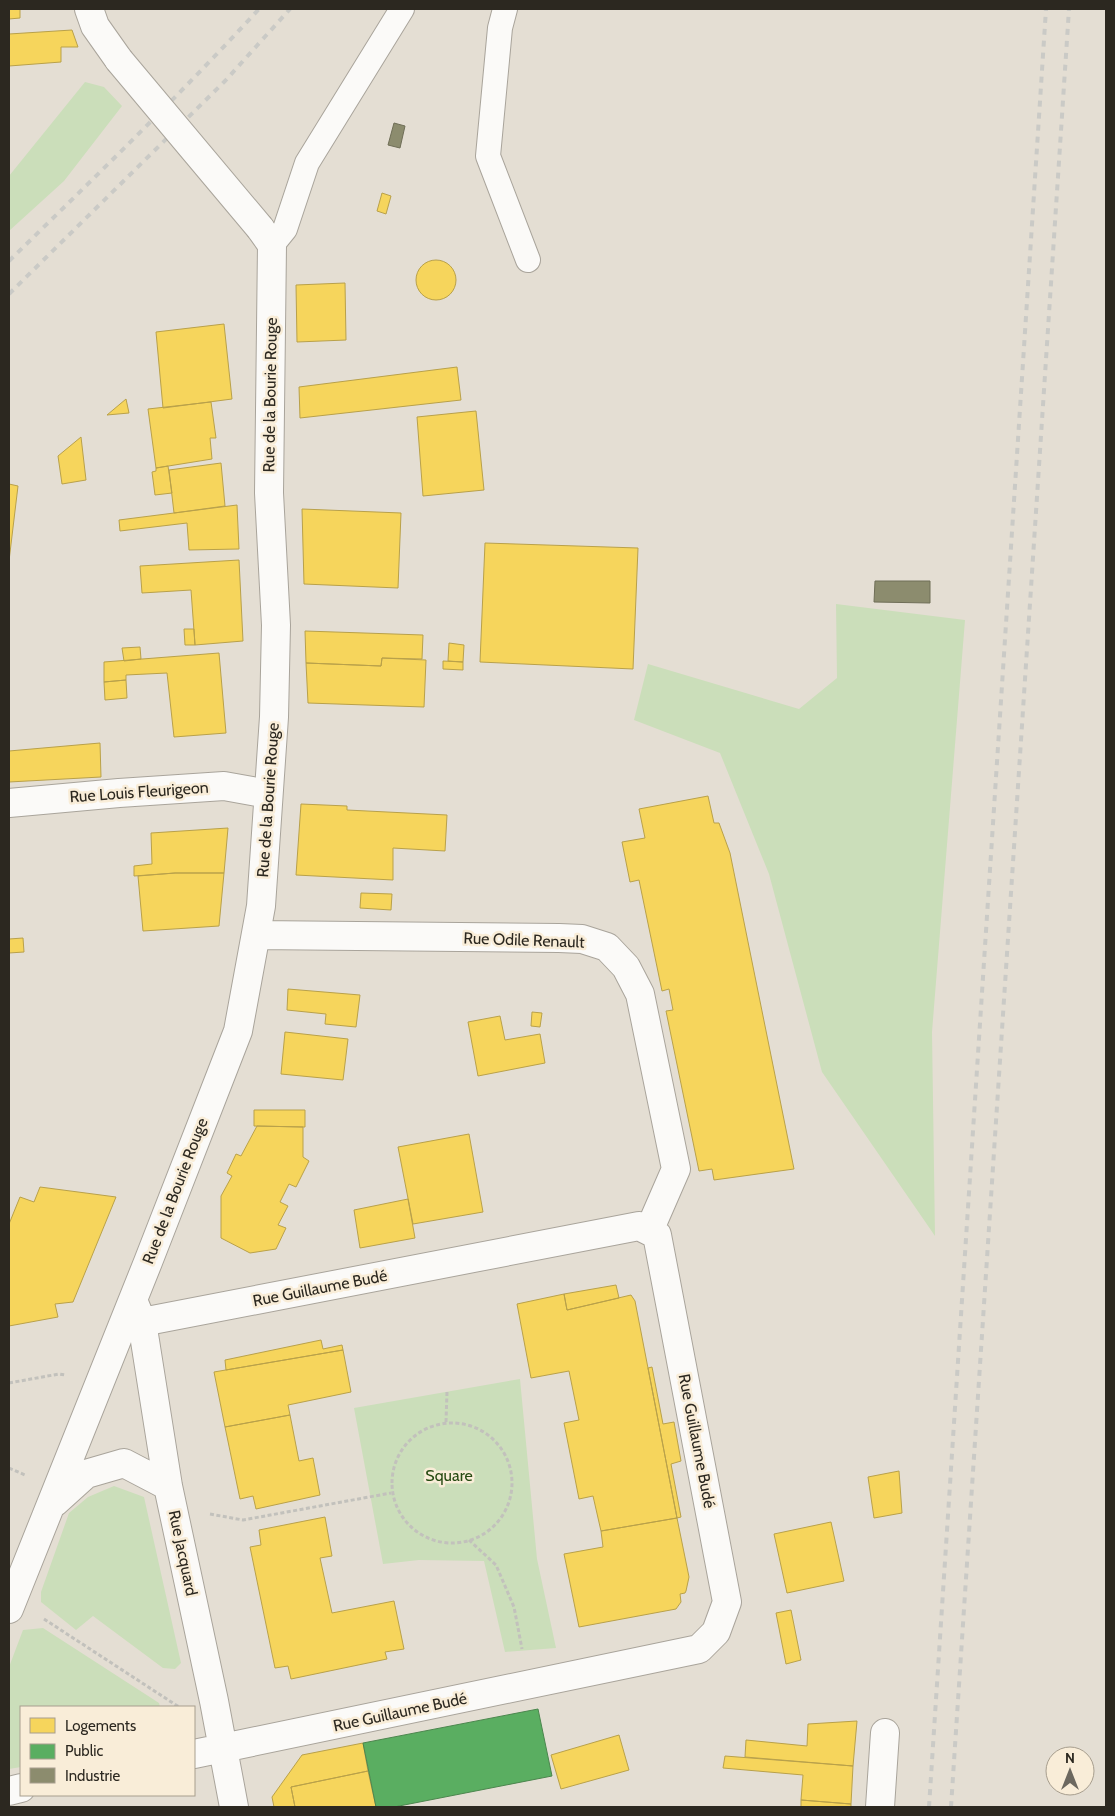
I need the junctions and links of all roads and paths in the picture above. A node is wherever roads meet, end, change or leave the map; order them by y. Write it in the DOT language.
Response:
graph roads {
  1 [pos="89,9"];
  2 [pos="402,9"];
  3 [pos="505,9"];
  4 [pos="266,236"];
  5 [pos="528,260"];
  6 [pos="268,794"];
  7 [pos="9,802"];
  8 [pos="256,934"];
  9 [pos="649,1231"];
  10 [pos="137,1310"];
  11 [pos="74,1376"];
  12 [pos="9,1383"];
  13 [pos="447,1392"];
  14 [pos="446,1422"];
  15 [pos="9,1468"];
  16 [pos="25,1475"];
  17 [pos="168,1486"];
  18 [pos="391,1492"];
  19 [pos="50,1506"];
  20 [pos="205,1513"];
  21 [pos="469,1540"];
  22 [pos="12,1594"];
  23 [pos="41,1617"];
  24 [pos="529,1685"];
  25 [pos="177,1706"];
  26 [pos="885,1733"];
  27 [pos="222,1748"];
  28 [pos="195,1754"];
  29 [pos="234,1807"];
  30 [pos="880,1807"];
  1 -- 4 [label="street, bridge"];
  2 -- 4 [label="lane"];
  3 -- 5 [label="lane"];
  4 -- 6 [label="street, Rue de la Bourie Rouge"];
  6 -- 7 [label="street, Rue Louis Fleurigeon"];
  6 -- 8 [label="street, Rue de la Bourie Rouge"];
  8 -- 9 [label="street, Rue Odile Renault"];
  8 -- 10 [label="street, Rue de la Bourie Rouge"];
  9 -- 10 [label="street, Rue Guillaume Budé"];
  9 -- 24 [label="street, Rue Guillaume Budé"];
  10 -- 17 [label="street, Rue Jacquard"];
  10 -- 19 [label="street, Rue de la Bourie Rouge"];
  11 -- 12 [label="path"];
  13 -- 14 [label="path"];
  14 -- 18 [label="path"];
  14 -- 21 [label="path"];
  15 -- 16 [label="path"];
  17 -- 19 [label="street"];
  17 -- 27 [label="street, Rue Jacquard"];
  18 -- 20 [label="path"];
  18 -- 21 [label="path"];
  19 -- 22 [label="street, Rue de la Bourie Rouge"];
  21 -- 24 [label="path"];
  23 -- 25 [label="path"];
  24 -- 27 [label="street, Rue Guillaume Budé"];
  26 -- 30 [label="street"];
  27 -- 28 [label="street, Rue Guillaume Budé"];
  27 -- 29 [label="street, Rue Jacquard"];
}
